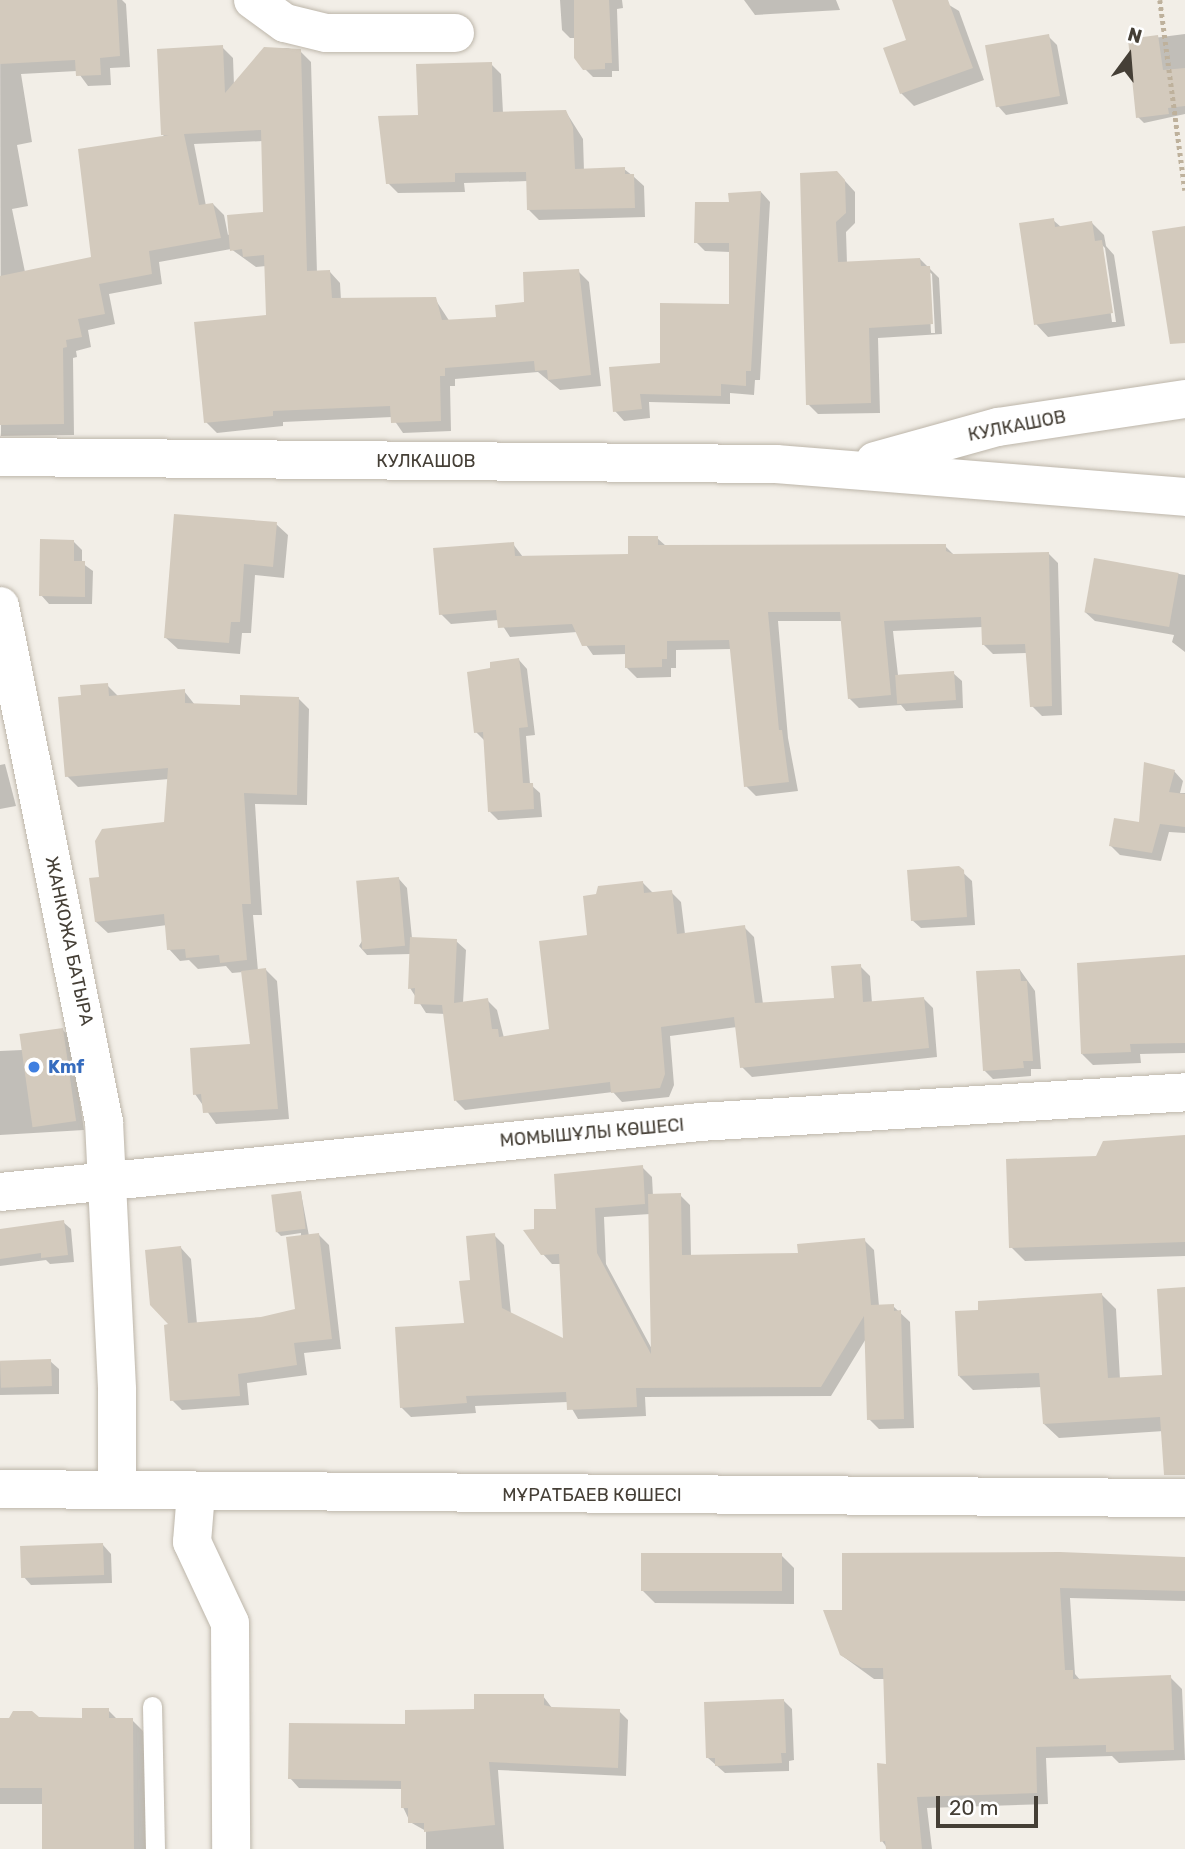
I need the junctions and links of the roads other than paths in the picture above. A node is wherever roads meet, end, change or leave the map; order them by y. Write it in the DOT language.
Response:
graph roads {
  1 [pos="253,0"];
  2 [pos="455,33"];
  3 [pos="1185,399"];
  4 [pos="0,457"];
  5 [pos="852,467"];
  6 [pos="1185,497"];
  7 [pos="0,606"];
  8 [pos="1185,1092"];
  9 [pos="105,1179"];
  10 [pos="0,1192"];
  11 [pos="0,1489"];
  12 [pos="117,1490"];
  13 [pos="196,1493"];
  14 [pos="1185,1498"];
  15 [pos="152,1706"];
  16 [pos="155,1849"];
  17 [pos="231,1849"];
  1 -- 2 [label="street"];
  3 -- 5 [label="street, КУЛКАШОВ"];
  4 -- 5 [label="street, КУЛКАШОВ"];
  5 -- 6 [label="street, КУЛКАШОВ"];
  7 -- 9 [label="street, ЖАНКОЖА БАТЫРА"];
  8 -- 9 [label="street, МОМЫШҰЛЫ КӨШЕСІ"];
  9 -- 10 [label="street, МОМЫШҰЛЫ КӨШЕСІ"];
  9 -- 12 [label="street, ЖАНКОЖА БАТЫРА"];
  11 -- 12 [label="street, МҰРАТБАЕВ КӨШЕСІ"];
  12 -- 13 [label="street, МҰРАТБАЕВ КӨШЕСІ"];
  13 -- 14 [label="street, МҰРАТБАЕВ КӨШЕСІ"];
  13 -- 17 [label="street"];
  15 -- 16 [label="lane"];
}
